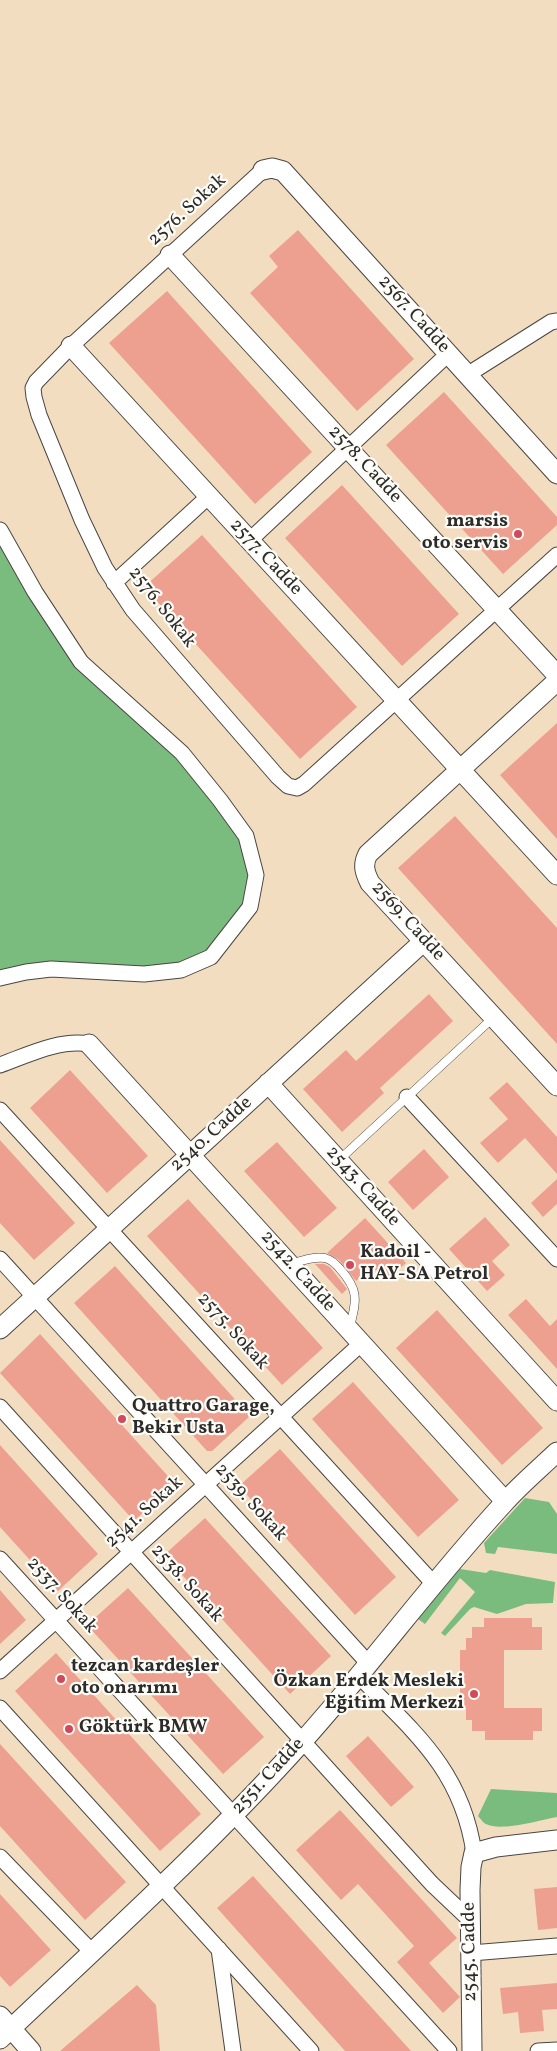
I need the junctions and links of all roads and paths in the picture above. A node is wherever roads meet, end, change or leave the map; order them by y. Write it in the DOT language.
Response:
graph roads {
  1 [pos="263,170"];
  2 [pos="170,255"];
  3 [pos="554,321"];
  4 [pos="71,346"];
  5 [pos="448,354"];
  6 [pos="467,375"];
  7 [pos="349,449"];
  8 [pos="557,474"];
  9 [pos="209,496"];
  10 [pos="0,530"];
  11 [pos="250,540"];
  12 [pos="557,555"];
  13 [pos="114,583"];
  14 [pos="496,610"];
  15 [pos="557,675"];
  16 [pos="557,681"];
  17 [pos="397,700"];
  18 [pos="460,770"];
  19 [pos="557,875"];
  20 [pos="424,941"];
  21 [pos="0,978"];
  22 [pos="494,1017"];
  23 [pos="89,1044"];
  24 [pos="0,1065"];
  25 [pos="554,1076"];
  26 [pos="268,1084"];
  27 [pos="407,1097"];
  28 [pos="0,1110"];
  29 [pos="190,1155"];
  30 [pos="337,1161"];
  31 [pos="110,1228"];
  32 [pos="0,1258"];
  33 [pos="557,1259"];
  34 [pos="289,1264"];
  35 [pos="35,1297"];
  36 [pos="0,1329"];
  37 [pos="355,1336"];
  38 [pos="557,1401"];
  39 [pos="0,1407"];
  40 [pos="281,1416"];
  41 [pos="557,1452"];
  42 [pos="206,1484"];
  43 [pos="505,1501"];
  44 [pos="131,1552"];
  45 [pos="0,1559"];
  46 [pos="434,1583"];
  47 [pos="56,1620"];
  48 [pos="364,1670"];
  49 [pos="0,1671"];
  50 [pos="0,1708"];
  51 [pos="302,1742"];
  52 [pos="234,1816"];
  53 [pos="557,1840"];
  54 [pos="474,1853"];
  55 [pos="0,1857"];
  56 [pos="162,1886"];
  57 [pos="470,1920"];
  58 [pos="557,1946"];
  59 [pos="219,1949"];
  60 [pos="91,1951"];
  61 [pos="471,1953"];
  62 [pos="4,2027"];
  63 [pos="557,2050"];
  64 [pos="32,2051"];
  65 [pos="233,2051"];
  66 [pos="312,2051"];
  67 [pos="448,2051"];
  68 [pos="472,2051"];
  69 [pos="538,2051"];
  1 -- 2 [label="street, 2576. Sokak"];
  1 -- 5 [label="street, 2567. Cadde"];
  2 -- 4 [label="street, 2576. Sokak"];
  2 -- 7 [label="street, 2578. Cadde"];
  3 -- 6 [label="street"];
  4 -- 9 [label="street, 2577. Cadde"];
  4 -- 13 [label="street, 2576. Sokak"];
  5 -- 6 [label="street, 2567. Cadde"];
  5 -- 7 [label="street"];
  6 -- 8 [label="street, 2567. Cadde"];
  7 -- 11 [label="street"];
  7 -- 14 [label="street, 2578. Cadde"];
  9 -- 11 [label="street, 2577. Cadde"];
  9 -- 13 [label="street"];
  10 -- 21 [label="street"];
  11 -- 17 [label="street, 2577. Cadde"];
  12 -- 14 [label="street, 2576. Sokak"];
  13 -- 17 [label="street, 2576. Sokak"];
  14 -- 15 [label="street, 2578. Cadde"];
  14 -- 17 [label="street, 2576. Sokak"];
  16 -- 18 [label="street, 2569. Cadde"];
  17 -- 18 [label="street, 2577. Cadde"];
  18 -- 19 [label="street, 2577. Cadde"];
  18 -- 20 [label="street, 2569. Cadde"];
  20 -- 22 [label="street, 2569. Cadde"];
  20 -- 26 [label="street, 2540. Cadde"];
  22 -- 25 [label="street, 2569. Cadde"];
  22 -- 27 [label="lane"];
  23 -- 24 [label="street"];
  23 -- 29 [label="street, 2542. Cadde"];
  26 -- 29 [label="street, 2540. Cadde"];
  26 -- 30 [label="street, 2543. Cadde"];
  27 -- 30 [label="lane"];
  27 -- 33 [label="street"];
  28 -- 31 [label="street, 2575. Sokak"];
  29 -- 31 [label="street, 2540. Cadde"];
  29 -- 34 [label="street, 2542. Cadde"];
  30 -- 38 [label="street, 2543. Cadde"];
  31 -- 35 [label="street, 2540. Cadde"];
  31 -- 40 [label="street, 2575. Sokak"];
  32 -- 35 [label="street, 2539. Sokak"];
  34 -- 37 [label="street, 2542. Cadde"];
  34 -- 37 [label="lane"];
  35 -- 36 [label="street, 2540. Cadde"];
  35 -- 42 [label="street, 2539. Sokak"];
  37 -- 40 [label="street, 2541. Sokak"];
  37 -- 43 [label="street, 2542. Cadde"];
  39 -- 44 [label="street, 2538. Sokak"];
  40 -- 42 [label="street, 2541. Sokak"];
  40 -- 46 [label="street, 2575. Sokak"];
  41 -- 43 [label="street, 2551. Cadde"];
  42 -- 44 [label="street, 2541. Sokak"];
  42 -- 48 [label="street, 2539. Sokak"];
  43 -- 46 [label="street, 2551. Cadde"];
  44 -- 47 [label="street, 2541. Sokak"];
  44 -- 51 [label="street, 2538. Sokak"];
  45 -- 47 [label="street, 2537. Sokak"];
  46 -- 48 [label="street, 2551. Cadde"];
  47 -- 49 [label="street, 2541. Sokak"];
  47 -- 52 [label="street, 2537. Sokak"];
  48 -- 51 [label="street, 2551. Cadde"];
  48 -- 54 [label="street, 2539. Sokak"];
  50 -- 56 [label="street"];
  51 -- 52 [label="street, 2551. Cadde"];
  51 -- 57 [label="street, 2538. Sokak"];
  52 -- 56 [label="street, 2551. Cadde"];
  52 -- 67 [label="street, 2537. Sokak"];
  53 -- 54 [label="street"];
  54 -- 57 [label="street, 2545. Cadde"];
  55 -- 60 [label="street"];
  56 -- 59 [label="street"];
  56 -- 60 [label="street, 2551. Cadde"];
  57 -- 61 [label="street, 2545. Cadde"];
  58 -- 61 [label="street"];
  59 -- 65 [label="street"];
  59 -- 66 [label="street"];
  60 -- 62 [label="street, 2551. Cadde"];
  61 -- 68 [label="street, 2545. Cadde"];
  62 -- 64 [label="street"];
  63 -- 69 [label="street"];
}
